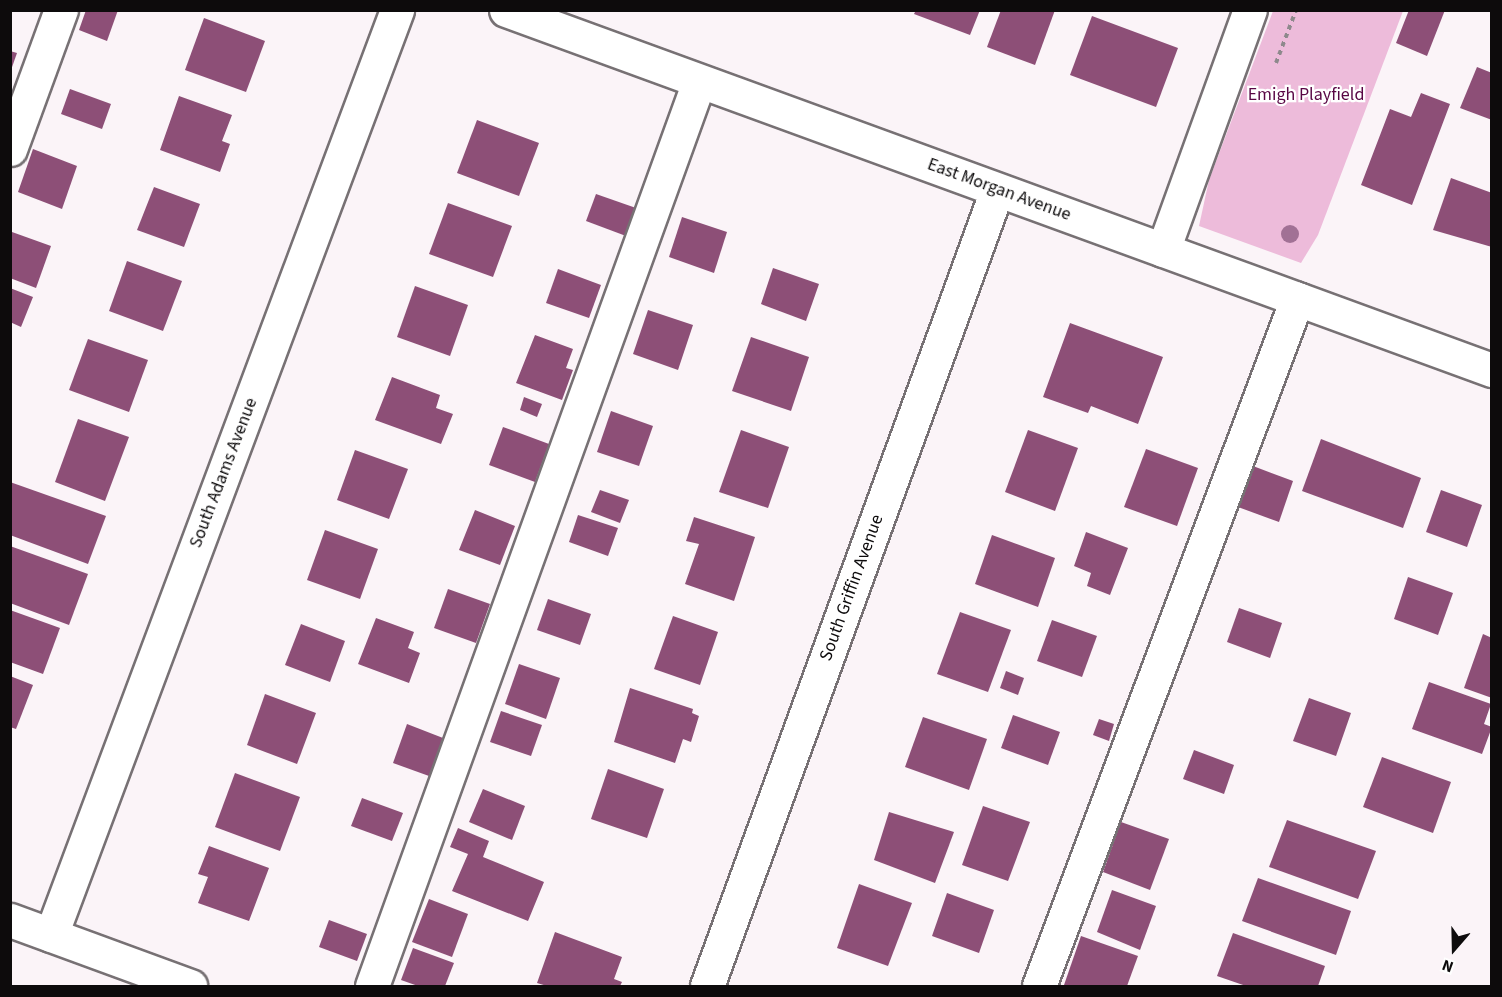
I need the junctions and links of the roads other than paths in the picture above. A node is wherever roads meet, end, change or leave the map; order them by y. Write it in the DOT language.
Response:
graph roads {
  1 [pos="61,10"];
  2 [pos="397,10"];
  3 [pos="506,10"];
  4 [pos="1250,10"];
  5 [pos="699,81"];
  6 [pos="10,148"];
  7 [pos="997,190"];
  8 [pos="1163,250"];
  9 [pos="1297,299"];
  10 [pos="1491,370"];
  11 [pos="10,920"];
  12 [pos="51,935"];
  13 [pos="190,987"];
  14 [pos="372,987"];
  15 [pos="707,987"];
  16 [pos="1039,987"];
  1 -- 6 [label="street"];
  2 -- 12 [label="street, South Adams Avenue"];
  3 -- 5 [label="street, East Morgan Avenue"];
  4 -- 8 [label="street"];
  5 -- 7 [label="street, East Morgan Avenue"];
  5 -- 14 [label="street"];
  7 -- 8 [label="street, East Morgan Avenue"];
  7 -- 15 [label="street, South Griffin Avenue"];
  8 -- 9 [label="street, East Morgan Avenue"];
  9 -- 10 [label="street, East Morgan Avenue"];
  9 -- 16 [label="street"];
  11 -- 12 [label="street"];
  12 -- 13 [label="street"];
}
